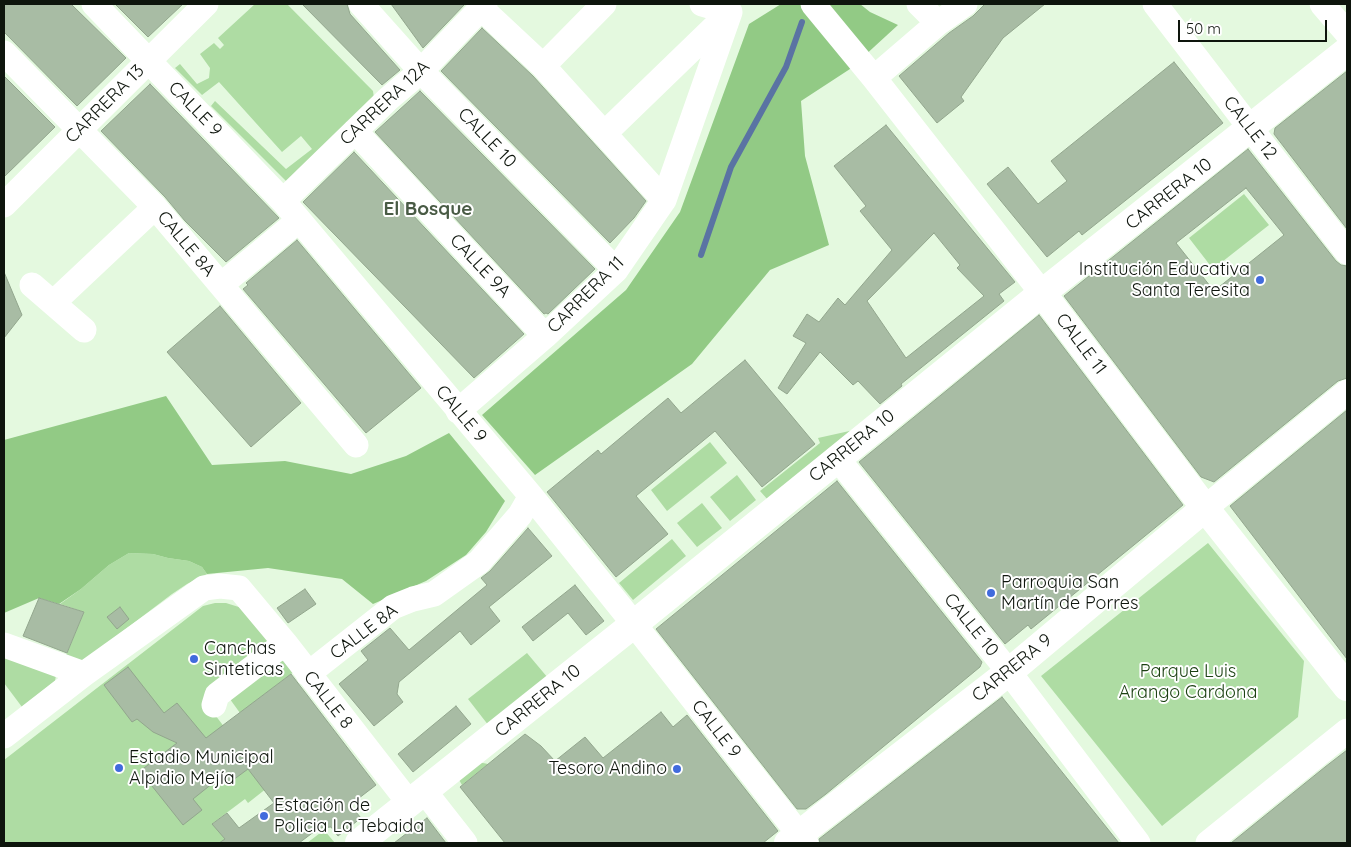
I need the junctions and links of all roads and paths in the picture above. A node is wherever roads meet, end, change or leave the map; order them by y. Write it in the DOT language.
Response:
graph roads {
  1 [pos="94,4"];
  2 [pos="206,4"];
  3 [pos="361,4"];
  4 [pos="604,4"];
  5 [pos="702,4"];
  6 [pos="813,4"];
  7 [pos="919,4"];
  8 [pos="965,4"];
  9 [pos="1155,4"];
  10 [pos="1322,4"];
  11 [pos="483,6"];
  12 [pos="737,8"];
  13 [pos="938,23"];
  14 [pos="1347,33"];
  15 [pos="1347,51"];
  16 [pos="4,53"];
  17 [pos="148,61"];
  18 [pos="543,66"];
  19 [pos="421,71"];
  20 [pos="874,78"];
  21 [pos="80,129"];
  22 [pos="1251,129"];
  23 [pos="355,131"];
  24 [pos="604,134"];
  25 [pos="6,197"];
  26 [pos="664,200"];
  27 [pos="283,201"];
  28 [pos="155,207"];
  29 [pos="298,220"];
  30 [pos="1347,252"];
  31 [pos="616,270"];
  32 [pos="32,285"];
  33 [pos="221,285"];
  34 [pos="1042,293"];
  35 [pos="53,303"];
  36 [pos="84,330"];
  37 [pos="545,336"];
  38 [pos="1347,392"];
  39 [pos="458,411"];
  40 [pos="356,445"];
  41 [pos="837,458"];
  42 [pos="531,496"];
  43 [pos="1205,508"];
  44 [pos="634,624"];
  45 [pos="285,643"];
  46 [pos="4,645"];
  47 [pos="1009,672"];
  48 [pos="84,674"];
  49 [pos="308,674"];
  50 [pos="1347,687"];
  51 [pos="214,705"];
  52 [pos="1347,731"];
  53 [pos="4,736"];
  54 [pos="417,798"];
  55 [pos="798,840"];
  56 [pos="360,843"];
  57 [pos="465,843"];
  58 [pos="1138,843"];
  59 [pos="1208,843"];
  1 -- 17 [label="street, CALLE 9"];
  2 -- 17 [label="street, CARRERA 13"];
  3 -- 19 [label="street, CALLE 10"];
  4 -- 18 [label="street"];
  5 -- 12 [label="street"];
  6 -- 20 [label="street, CALLE 11"];
  7 -- 13 [label="street"];
  8 -- 13 [label="street"];
  9 -- 22 [label="street, CALLE 12"];
  10 -- 14 [label="street"];
  11 -- 18 [label="street"];
  11 -- 19 [label="street, CARRERA 12A"];
  12 -- 24 [label="street"];
  12 -- 26 [label="street, CARRERA 11"];
  13 -- 20 [label="street"];
  15 -- 22 [label="main road, CARRERA 10"];
  16 -- 21 [label="street, CALLE 8A"];
  17 -- 21 [label="street, CARRERA 13"];
  17 -- 27 [label="street, CALLE 9"];
  18 -- 24 [label="street"];
  19 -- 23 [label="street, CARRERA 12A"];
  19 -- 31 [label="street, CALLE 10"];
  20 -- 34 [label="street, CALLE 11"];
  21 -- 25 [label="street, CARRERA 13"];
  21 -- 28 [label="street, CALLE 8A"];
  22 -- 30 [label="street, CALLE 12"];
  22 -- 34 [label="main road, CARRERA 10"];
  23 -- 27 [label="street, CARRERA 12A"];
  23 -- 37 [label="street, CALLE 9A"];
  24 -- 26 [label="street"];
  26 -- 31 [label="street, CARRERA 11"];
  27 -- 29 [label="street, CALLE 9"];
  28 -- 33 [label="street, CALLE 8A"];
  28 -- 35 [label="street"];
  29 -- 33 [label="street"];
  29 -- 39 [label="street, CALLE 9"];
  31 -- 37 [label="street, CARRERA 11"];
  32 -- 35 [label="street"];
  33 -- 40 [label="street, CALLE 8A"];
  34 -- 41 [label="main road, CARRERA 10"];
  34 -- 43 [label="main road, CALLE 11"];
  35 -- 36 [label="street"];
  37 -- 39 [label="street, CARRERA 11"];
  38 -- 43 [label="street, CARRERA 9"];
  39 -- 42 [label="street, CALLE 9"];
  41 -- 44 [label="main road, CARRERA 10"];
  41 -- 47 [label="street, CALLE 10"];
  42 -- 44 [label="street, CALLE 9"];
  42 -- 49 [label="street, CALLE 8A"];
  43 -- 47 [label="main road, CARRERA 9"];
  43 -- 50 [label="main road, CALLE 11"];
  44 -- 54 [label="main road, CARRERA 10"];
  44 -- 55 [label="street, CALLE 9"];
  45 -- 48 [label="street, CALLE 8"];
  45 -- 49 [label="street, CALLE 8"];
  45 -- 51 [label="street"];
  46 -- 48 [label="street"];
  47 -- 55 [label="main road, CARRERA 9"];
  47 -- 58 [label="street, CALLE 10"];
  48 -- 53 [label="street"];
  49 -- 54 [label="street, CALLE 8"];
  52 -- 59 [label="street"];
  54 -- 56 [label="main road, CARRERA 10"];
  54 -- 57 [label="street, CALLE 8"];
}
